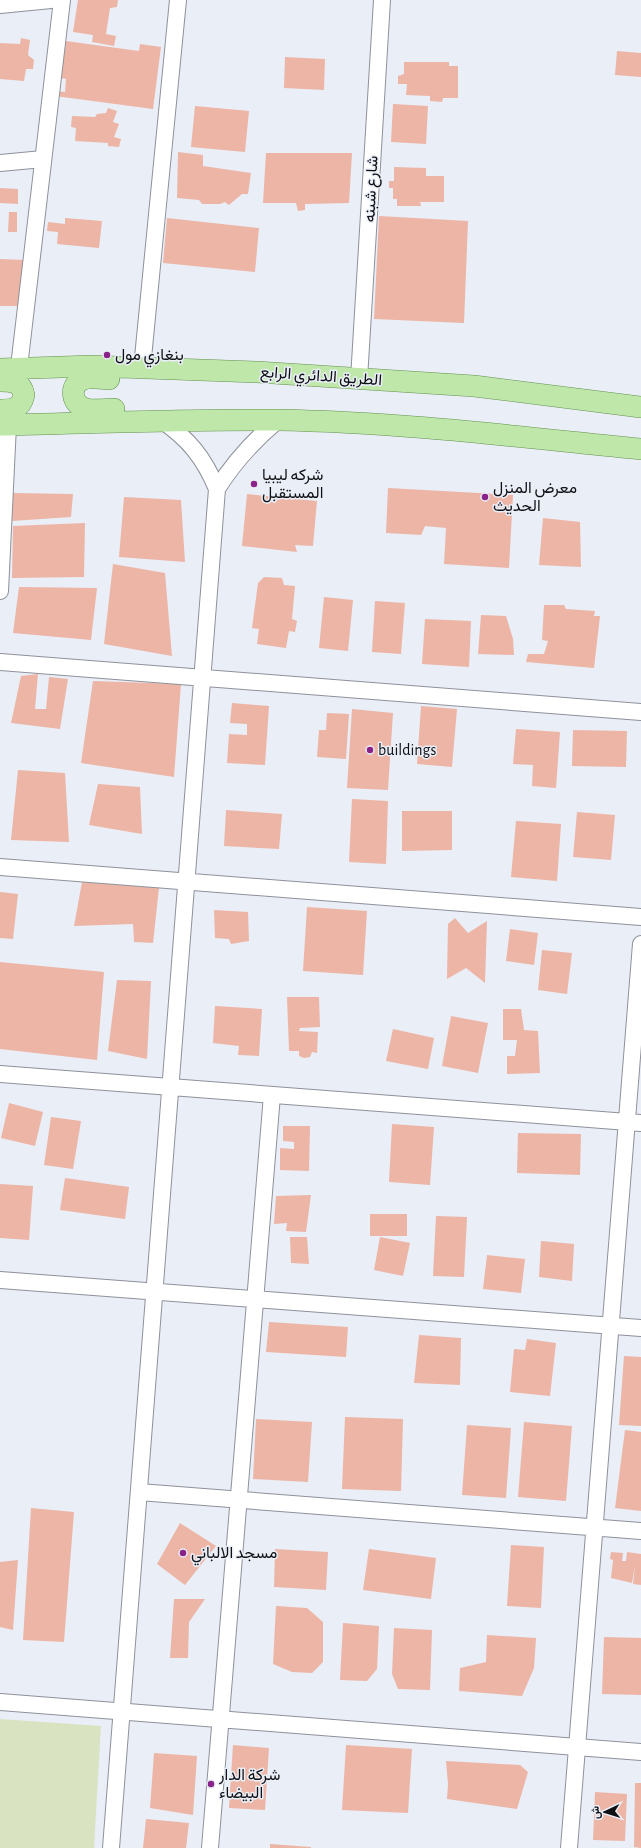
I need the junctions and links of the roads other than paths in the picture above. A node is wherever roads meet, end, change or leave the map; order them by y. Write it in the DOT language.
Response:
graph roads {
  1 [pos="50,0"];
  2 [pos="62,0"];
  3 [pos="178,0"];
  4 [pos="382,0"];
  5 [pos="0,5"];
  6 [pos="43,159"];
  7 [pos="0,164"];
  8 [pos="10,368"];
  9 [pos="142,368"];
  10 [pos="257,372"];
  11 [pos="359,378"];
  12 [pos="0,381"];
  13 [pos="641,407"];
  14 [pos="3,420"];
  15 [pos="161,420"];
  16 [pos="235,420"];
  17 [pos="278,420"];
  18 [pos="641,449"];
  19 [pos="218,489"];
  20 [pos="0,591"];
  21 [pos="0,662"];
  22 [pos="203,678"];
  23 [pos="641,712"];
  24 [pos="0,866"];
  25 [pos="187,881"];
  26 [pos="641,917"];
  27 [pos="641,944"];
  28 [pos="0,1074"];
  29 [pos="171,1088"];
  30 [pos="272,1095"];
  31 [pos="634,1123"];
  32 [pos="0,1280"];
  33 [pos="155,1292"];
  34 [pos="255,1299"];
  35 [pos="610,1326"];
  36 [pos="641,1328"];
  37 [pos="139,1492"];
  38 [pos="238,1500"];
  39 [pos="594,1528"];
  40 [pos="641,1532"];
  41 [pos="0,1702"];
  42 [pos="122,1712"];
  43 [pos="220,1719"];
  44 [pos="577,1747"];
  45 [pos="641,1752"];
  46 [pos="111,1848"];
  47 [pos="210,1848"];
  48 [pos="569,1848"];
  1 -- 5 [label="street"];
  2 -- 6 [label="street"];
  3 -- 9 [label="street"];
  4 -- 11 [label="street, شارع شبنه"];
  6 -- 7 [label="street"];
  6 -- 8 [label="street"];
  8 -- 9 [label="main road, الطريق الدائري الرابع"];
  9 -- 10 [label="main road, الطريق الدائري الرابع"];
  10 -- 11 [label="main road, الطريق الدائري الرابع"];
  10 -- 16 [label="main road"];
  11 -- 13 [label="main road, الطريق الدائري الرابع"];
  12 -- 14 [label="main road"];
  14 -- 15 [label="main road"];
  14 -- 20 [label="street"];
  15 -- 16 [label="main road"];
  15 -- 19 [label="street"];
  16 -- 17 [label="main road"];
  17 -- 18 [label="main road"];
  17 -- 19 [label="street"];
  19 -- 22 [label="street"];
  21 -- 22 [label="street"];
  22 -- 23 [label="street"];
  22 -- 25 [label="street"];
  24 -- 25 [label="street"];
  25 -- 26 [label="street"];
  25 -- 29 [label="street"];
  27 -- 31 [label="street"];
  28 -- 29 [label="street"];
  29 -- 30 [label="street"];
  29 -- 33 [label="street"];
  30 -- 31 [label="street"];
  30 -- 34 [label="street"];
  31 -- 35 [label="street"];
  32 -- 33 [label="street"];
  33 -- 34 [label="street"];
  33 -- 37 [label="street"];
  34 -- 35 [label="street"];
  34 -- 38 [label="street"];
  35 -- 36 [label="street"];
  35 -- 39 [label="street"];
  37 -- 38 [label="street"];
  37 -- 42 [label="street"];
  38 -- 39 [label="street"];
  38 -- 43 [label="street"];
  39 -- 40 [label="street"];
  39 -- 44 [label="street"];
  41 -- 42 [label="street"];
  42 -- 43 [label="street"];
  42 -- 46 [label="street"];
  43 -- 44 [label="street"];
  43 -- 47 [label="street"];
  44 -- 45 [label="street"];
  44 -- 48 [label="street"];
}
